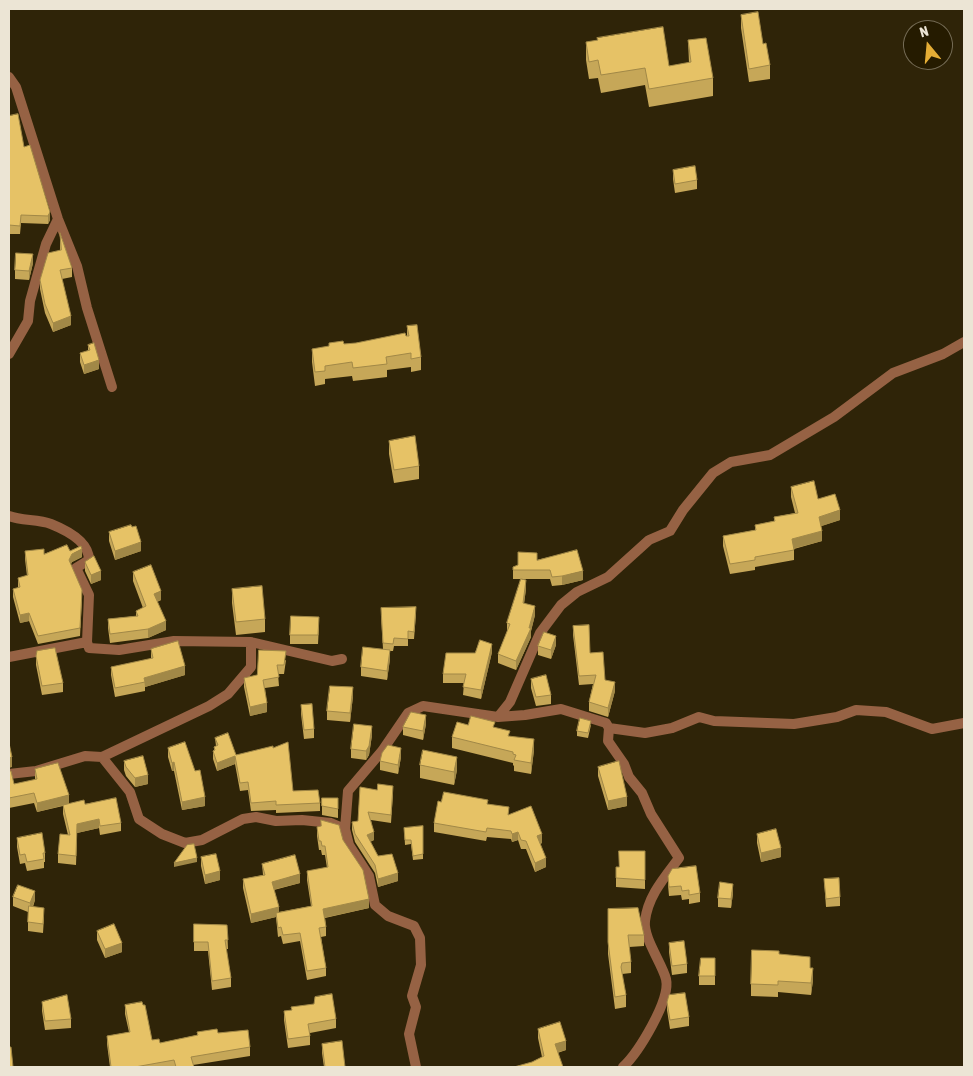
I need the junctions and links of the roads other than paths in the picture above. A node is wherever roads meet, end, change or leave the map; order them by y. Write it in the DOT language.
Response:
graph roads {
  1 [pos="9,77"];
  2 [pos="58,219"];
  3 [pos="964,342"];
  4 [pos="9,354"];
  5 [pos="112,387"];
  6 [pos="9,516"];
  7 [pos="87,642"];
  8 [pos="251,642"];
  9 [pos="9,657"];
  10 [pos="342,659"];
  11 [pos="498,717"];
  12 [pos="964,723"];
  13 [pos="609,728"];
  14 [pos="102,757"];
  15 [pos="9,774"];
  16 [pos="345,829"];
  17 [pos="416,1067"];
  18 [pos="626,1067"];
  1 -- 2 [label="street"];
  2 -- 4 [label="street"];
  2 -- 5 [label="street"];
  3 -- 11 [label="street"];
  6 -- 7 [label="street"];
  7 -- 8 [label="street"];
  7 -- 9 [label="street"];
  8 -- 10 [label="street"];
  8 -- 14 [label="street"];
  11 -- 13 [label="street"];
  11 -- 16 [label="street"];
  12 -- 13 [label="street"];
  13 -- 18 [label="street"];
  14 -- 15 [label="street"];
  14 -- 16 [label="street"];
  16 -- 17 [label="street"];
}
